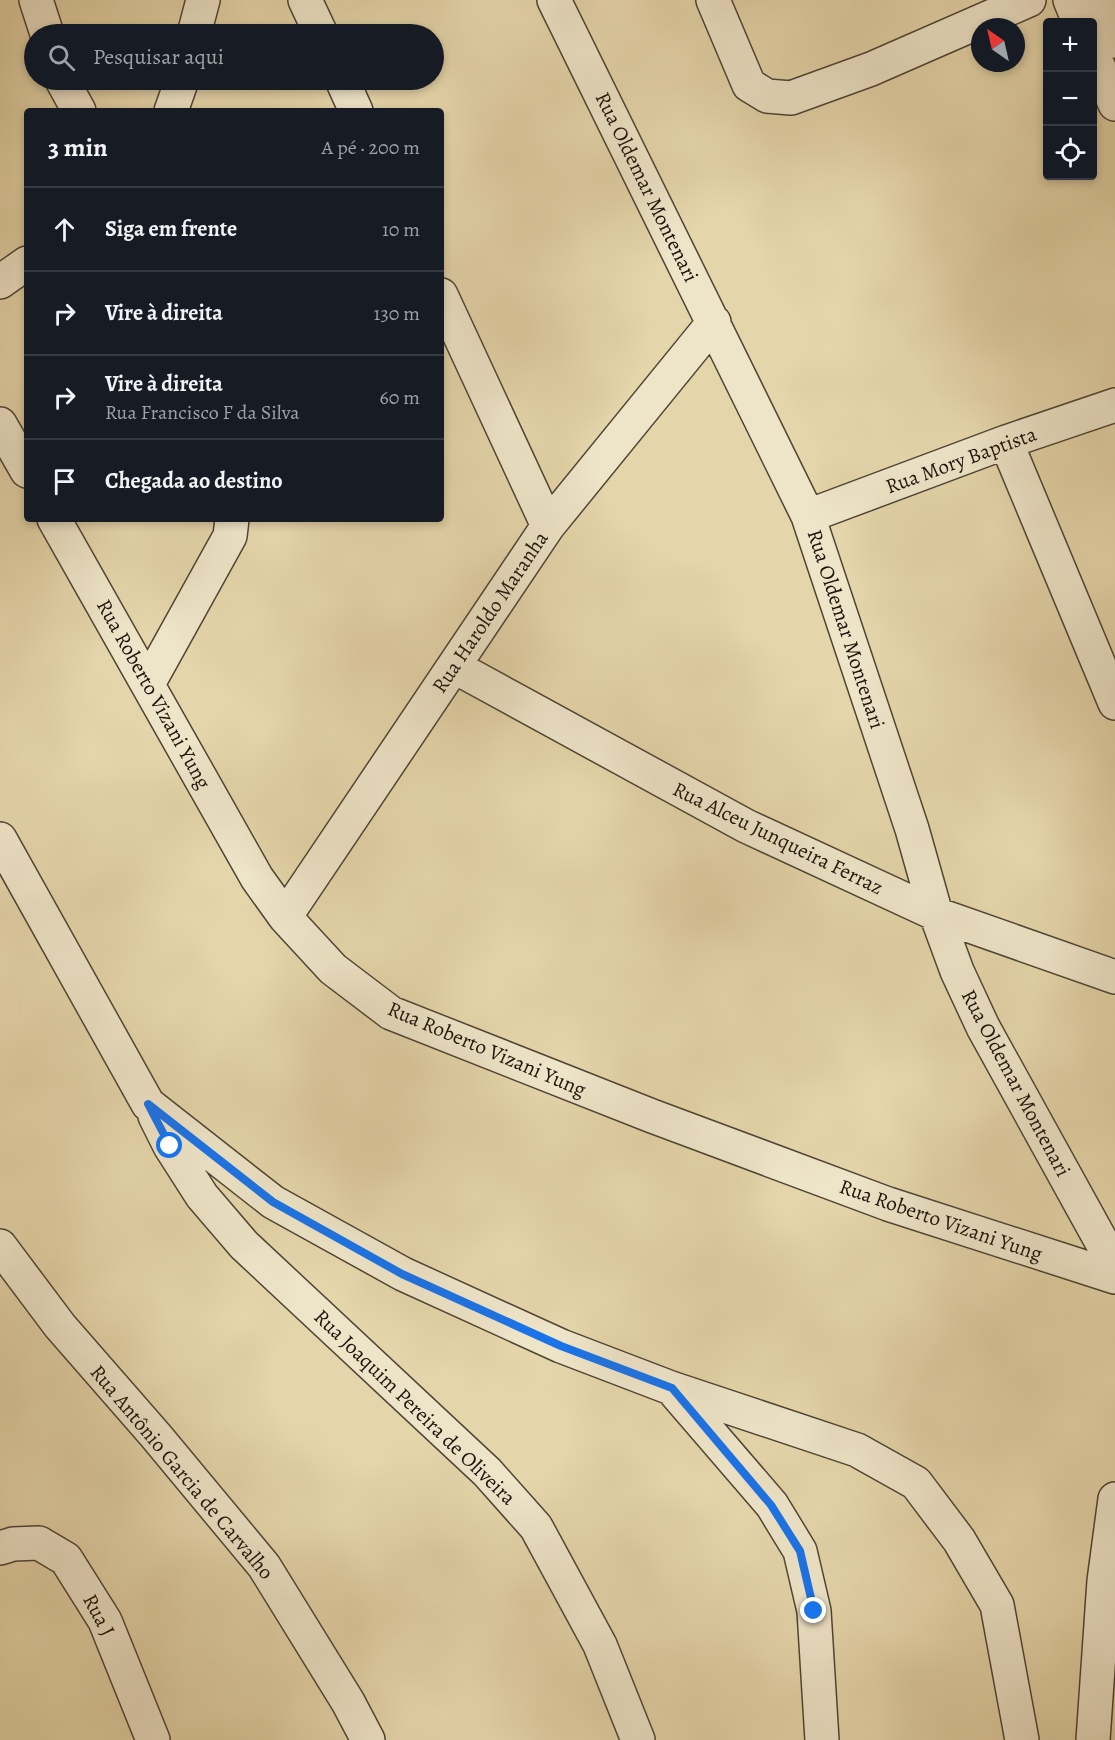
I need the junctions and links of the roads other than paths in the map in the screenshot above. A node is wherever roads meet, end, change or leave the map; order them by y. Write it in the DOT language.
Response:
graph roads {
  1 [pos="36,0"];
  2 [pos="203,0"];
  3 [pos="305,0"];
  4 [pos="554,0"];
  5 [pos="713,0"];
  6 [pos="1029,0"];
  7 [pos="1070,0"];
  8 [pos="1097,0"];
  9 [pos="1077,18"];
  10 [pos="44,24"];
  11 [pos="197,24"];
  12 [pos="316,24"];
  13 [pos="1115,41"];
  14 [pos="1097,63"];
  15 [pos="67,90"];
  16 [pos="178,90"];
  17 [pos="347,90"];
  18 [pos="1115,104"];
  19 [pos="77,108"];
  20 [pos="172,108"];
  21 [pos="355,108"];
  22 [pos="24,265"];
  23 [pos="0,282"];
  24 [pos="444,301"];
  25 [pos="714,322"];
  26 [pos="1115,405"];
  27 [pos="0,424"];
  28 [pos="1006,442"];
  29 [pos="24,466"];
  30 [pos="808,516"];
  31 [pos="56,522"];
  32 [pos="232,522"];
  33 [pos="548,526"];
  34 [pos="455,666"];
  35 [pos="148,684"];
  36 [pos="1115,703"];
  37 [pos="0,839"];
  38 [pos="936,914"];
  39 [pos="285,916"];
  40 [pos="1115,977"];
  41 [pos="148,1104"];
  42 [pos="0,1246"];
  43 [pos="1115,1266"];
  44 [pos="1115,1278"];
  45 [pos="672,1388"];
  46 [pos="1115,1499"];
  47 [pos="0,1548"];
  48 [pos="153,1740"];
  49 [pos="368,1740"];
  50 [pos="638,1740"];
  51 [pos="822,1740"];
  52 [pos="1022,1740"];
  53 [pos="1094,1740"];
  1 -- 10 [label="street"];
  2 -- 11 [label="street"];
  3 -- 12 [label="street"];
  4 -- 25 [label="street, Rua Oldemar Montenari"];
  5 -- 6 [label="street"];
  7 -- 9 [label="street"];
  8 -- 13 [label="street"];
  14 -- 18 [label="street"];
  15 -- 19 [label="street"];
  16 -- 20 [label="street"];
  17 -- 21 [label="street"];
  22 -- 23 [label="street"];
  24 -- 33 [label="street"];
  25 -- 30 [label="street, Rua Oldemar Montenari"];
  25 -- 33 [label="street, Rua Haroldo Maranha"];
  26 -- 28 [label="street, Rua Mory Baptista"];
  27 -- 29 [label="street"];
  28 -- 30 [label="street, Rua Mory Baptista"];
  28 -- 36 [label="street"];
  30 -- 38 [label="street, Rua Oldemar Montenari"];
  31 -- 35 [label="street, Rua Roberto Vizani Yung"];
  32 -- 35 [label="street"];
  33 -- 34 [label="street, Rua Haroldo Maranha"];
  34 -- 38 [label="street, Rua Alceu Junqueira Ferraz"];
  34 -- 39 [label="street, Rua Haroldo Maranha"];
  35 -- 39 [label="street, Rua Roberto Vizani Yung"];
  37 -- 41 [label="street, Rua Joaquim Pereira de Oliveira"];
  38 -- 40 [label="street, Rua Alceu Junqueira Ferraz"];
  38 -- 43 [label="street, Rua Oldemar Montenari"];
  39 -- 44 [label="street, Rua Roberto Vizani Yung"];
  41 -- 45 [label="street"];
  41 -- 50 [label="street, Rua Joaquim Pereira de Oliveira"];
  42 -- 49 [label="street, Rua Antônio Garcia de Carvalho"];
  45 -- 51 [label="street"];
  45 -- 52 [label="street"];
  46 -- 53 [label="street"];
  47 -- 48 [label="street, Rua J"];
}
